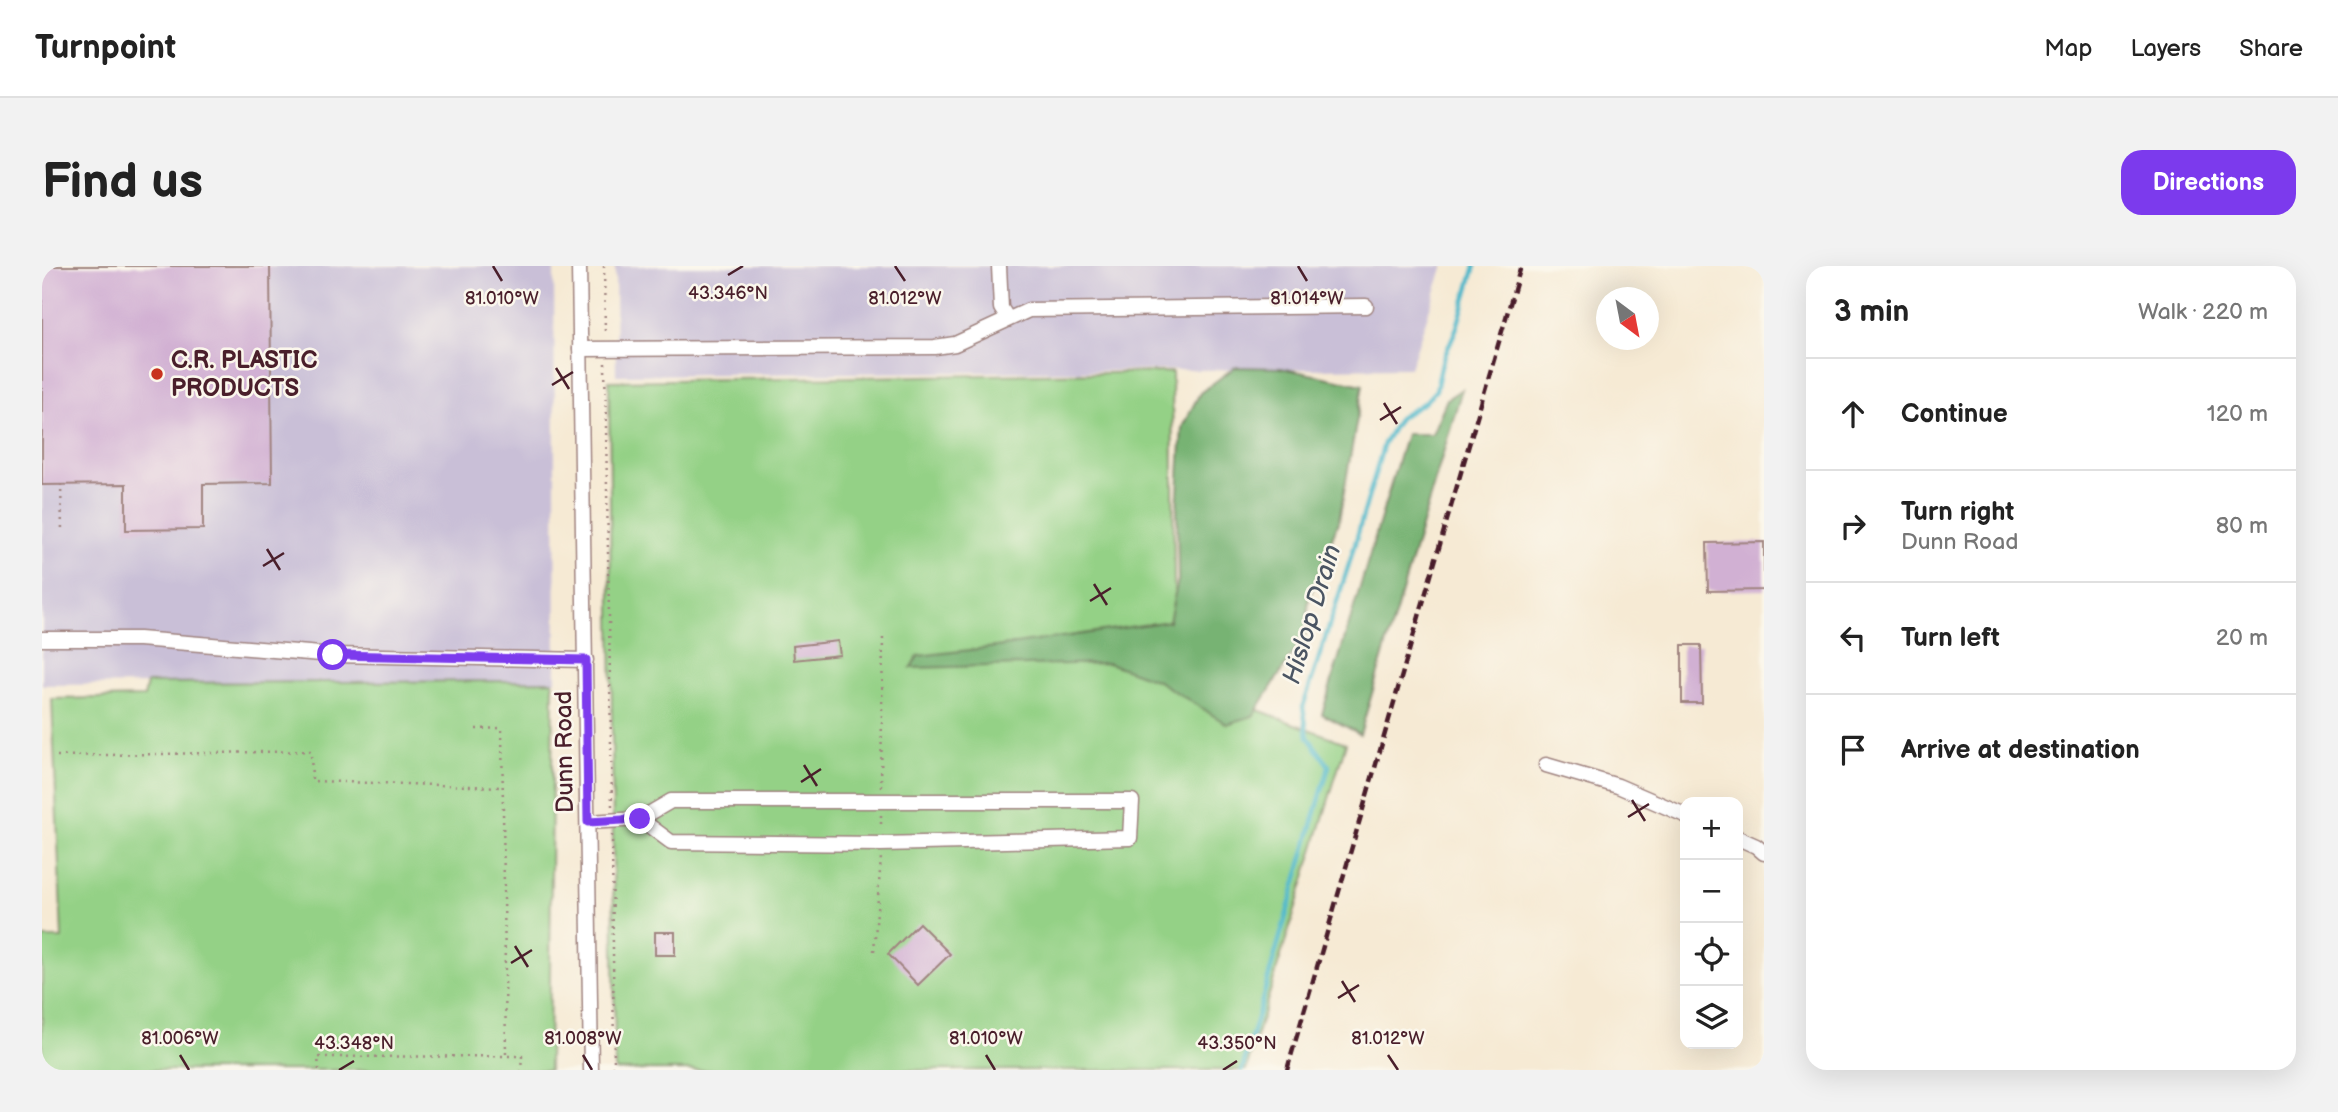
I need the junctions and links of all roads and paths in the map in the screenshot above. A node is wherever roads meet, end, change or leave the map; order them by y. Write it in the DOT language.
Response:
graph roads {
  1 [pos="579,266"];
  2 [pos="604,266"];
  3 [pos="999,266"];
  4 [pos="1366,306"];
  5 [pos="1008,319"];
  6 [pos="605,336"];
  7 [pos="580,349"];
  8 [pos="605,361"];
  9 [pos="61,484"];
  10 [pos="62,531"];
  11 [pos="42,639"];
  12 [pos="586,660"];
  13 [pos="475,729"];
  14 [pos="57,756"];
  15 [pos="1546,765"];
  16 [pos="502,787"];
  17 [pos="1680,813"];
  18 [pos="640,819"];
  19 [pos="612,821"];
  20 [pos="588,822"];
  21 [pos="1743,840"];
  22 [pos="1764,853"];
  23 [pos="506,1056"];
  24 [pos="319,1070"];
  25 [pos="521,1070"];
  26 [pos="591,1070"];
  27 [pos="614,1070"];
  1 -- 7 [label="street, Dunn Road"];
  2 -- 6 [label="path"];
  3 -- 5 [label="street"];
  4 -- 5 [label="street"];
  5 -- 7 [label="street"];
  7 -- 12 [label="street, Dunn Road"];
  8 -- 19 [label="path"];
  9 -- 10 [label="path"];
  11 -- 12 [label="street"];
  12 -- 20 [label="street, Dunn Road"];
  13 -- 16 [label="path"];
  14 -- 16 [label="path"];
  15 -- 17 [label="street"];
  16 -- 23 [label="path"];
  18 -- 18 [label="street"];
  18 -- 19 [label="street"];
  19 -- 20 [label="street"];
  19 -- 27 [label="path"];
  20 -- 26 [label="street, Dunn Road"];
  21 -- 22 [label="street"];
  23 -- 24 [label="path"];
  23 -- 25 [label="path"];
}
